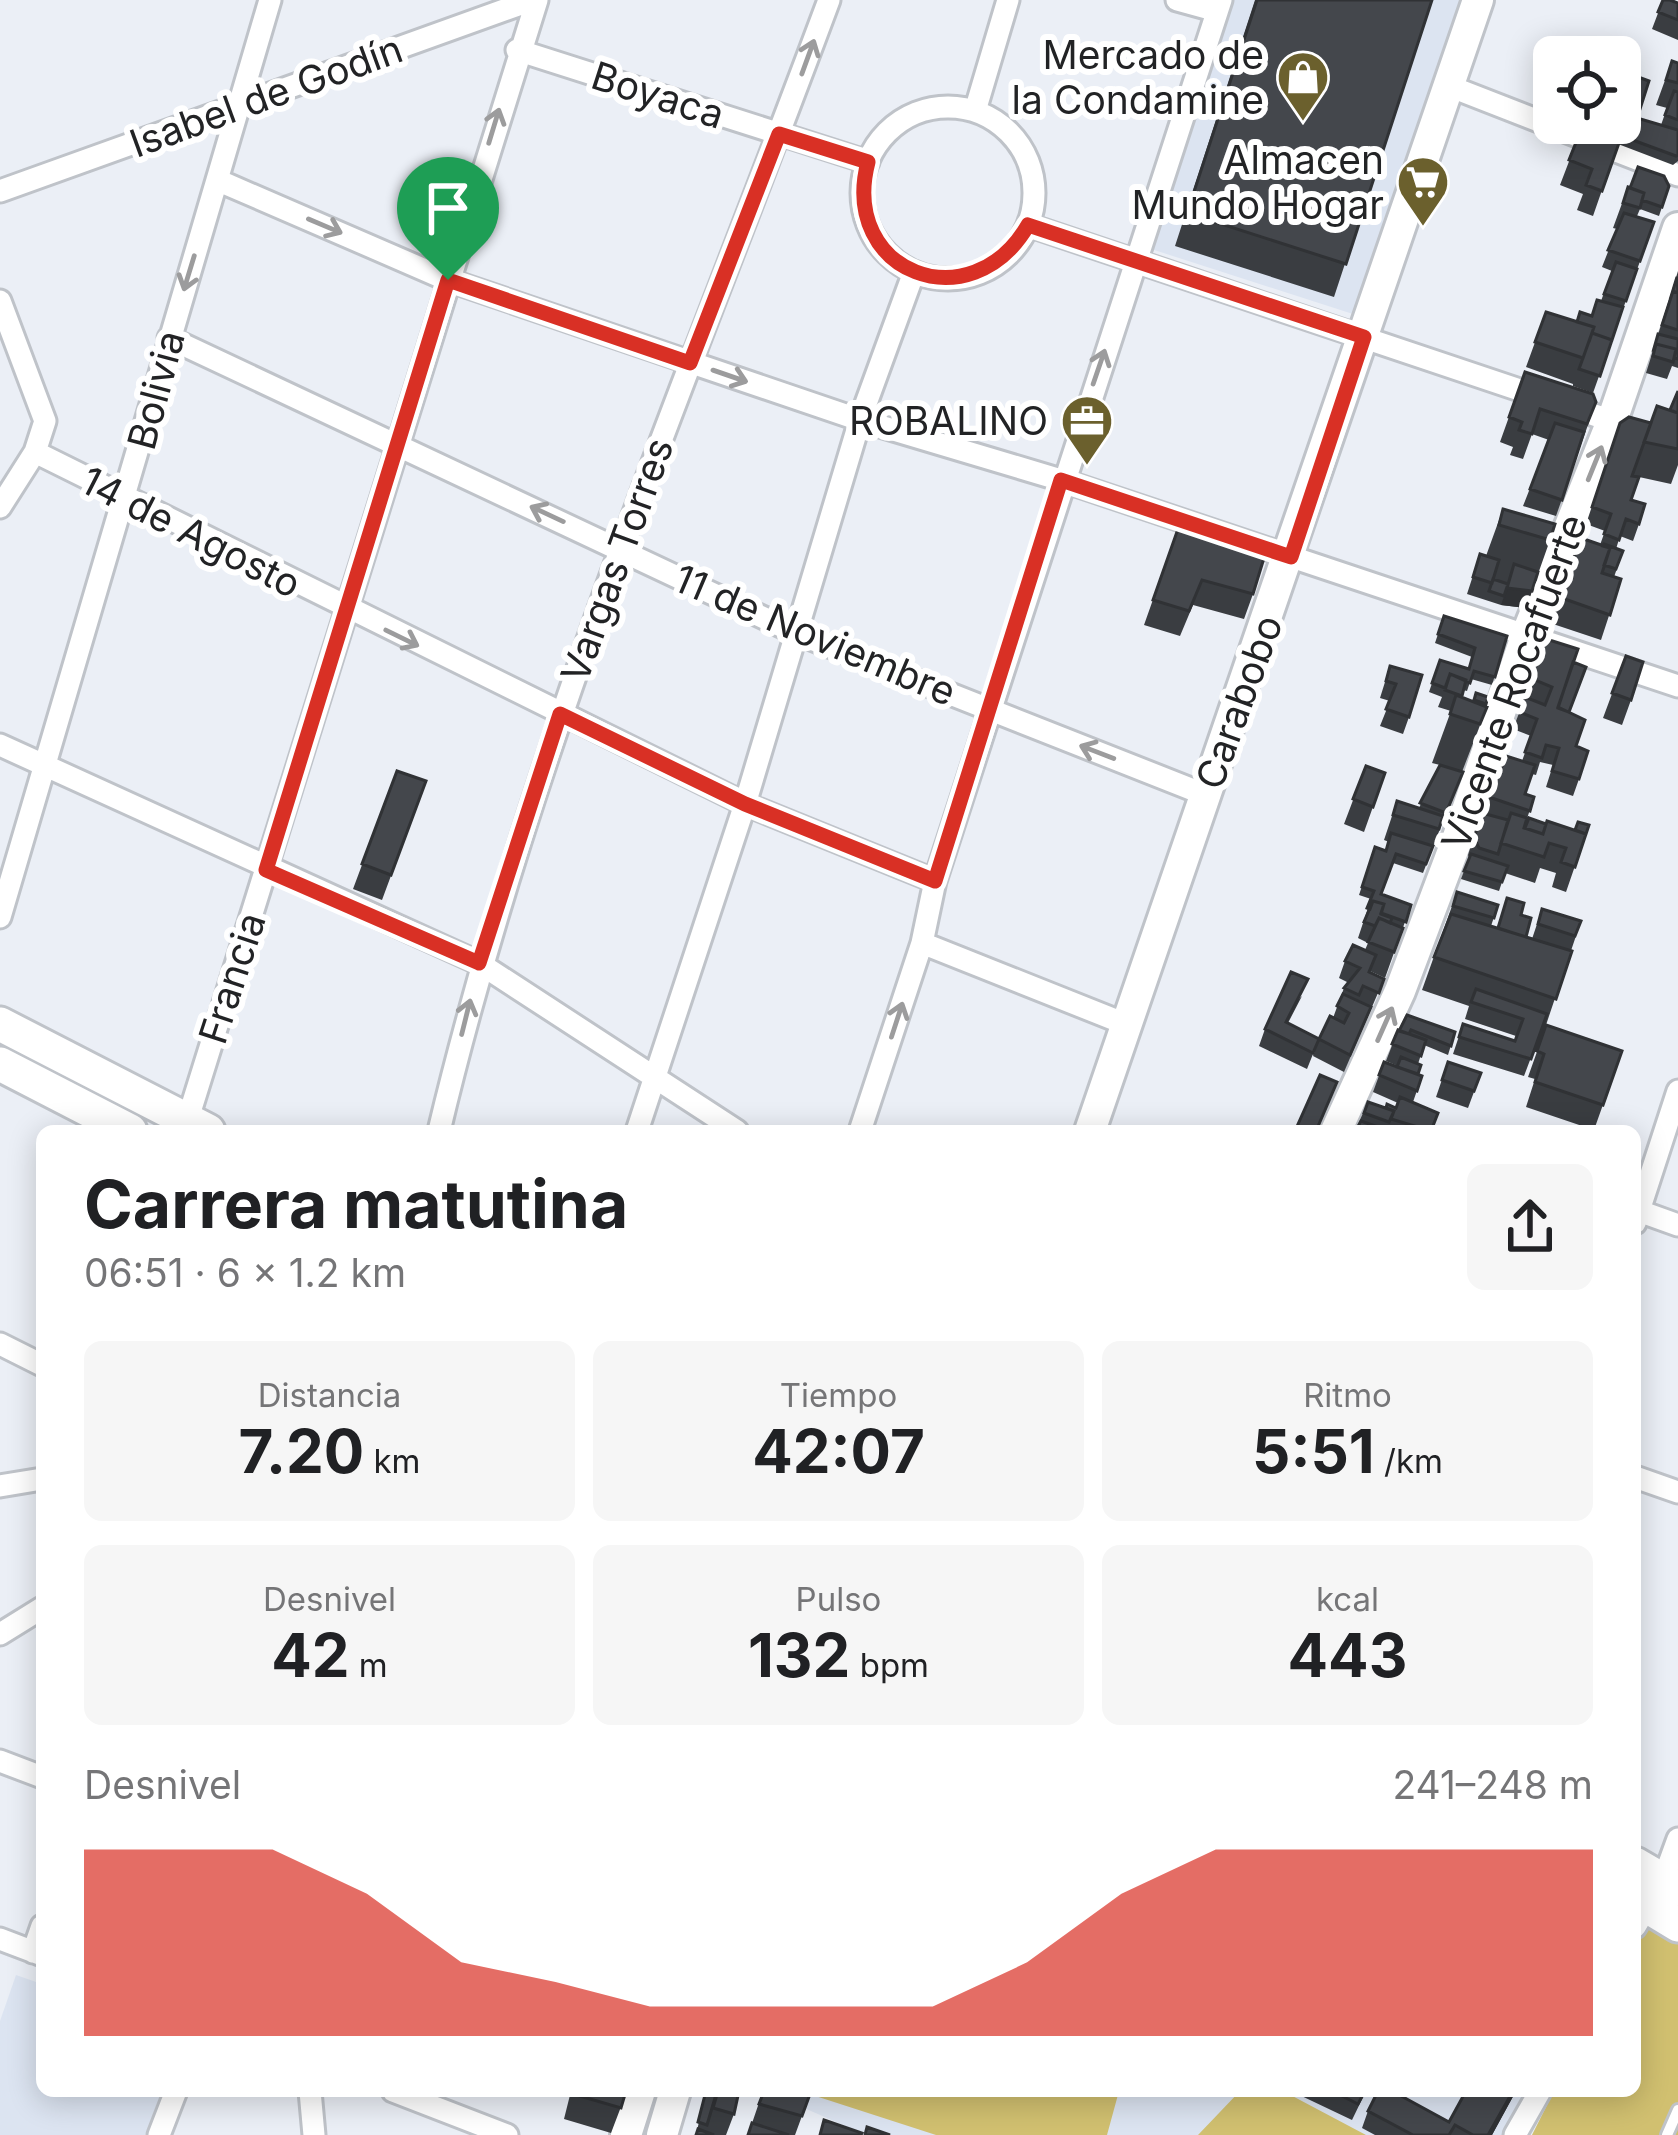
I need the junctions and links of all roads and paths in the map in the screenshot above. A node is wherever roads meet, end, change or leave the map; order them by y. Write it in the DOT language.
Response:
graph roads {
  1 [pos="270,0"];
  2 [pos="534,0"];
  3 [pos="829,0"];
  4 [pos="1008,0"];
  5 [pos="1177,0"];
  6 [pos="1478,0"];
  7 [pos="1219,6"];
  8 [pos="517,50"];
  9 [pos="1449,86"];
  10 [pos="240,105"];
  11 [pos="975,111"];
  12 [pos="779,134"];
  13 [pos="868,162"];
  14 [pos="1678,175"];
  15 [pos="218,180"];
  16 [pos="0,191"];
  17 [pos="1028,225"];
  18 [pos="1678,228"];
  19 [pos="1136,260"];
  20 [pos="914,272"];
  21 [pos="448,280"];
  22 [pos="0,301"];
  23 [pos="1364,337"];
  24 [pos="169,338"];
  25 [pos="690,363"];
  26 [pos="860,420"];
  27 [pos="1623,425"];
  28 [pos="396,444"];
  29 [pos="35,452"];
  30 [pos="1061,480"];
  31 [pos="126,500"];
  32 [pos="0,507"];
  33 [pos="622,549"];
  34 [pos="1291,557"];
  35 [pos="346,610"];
  36 [pos="796,633"];
  37 [pos="1526,636"];
  38 [pos="1678,686"];
  39 [pos="990,710"];
  40 [pos="560,714"];
  41 [pos="0,745"];
  42 [pos="46,767"];
  43 [pos="1206,795"];
  44 [pos="745,804"];
  45 [pos="266,870"];
  46 [pos="935,881"];
  47 [pos="0,917"];
  48 [pos="922,944"];
  49 [pos="479,963"];
  50 [pos="0,1024"];
  51 [pos="1128,1025"];
  52 [pos="0,1064"];
  53 [pos="654,1078"];
  54 [pos="1678,1091"];
  55 [pos="118,1125"];
  56 [pos="187,1125"];
  57 [pos="194,1125"];
  58 [pos="440,1125"];
  59 [pos="639,1125"];
  60 [pos="728,1125"];
  61 [pos="862,1125"];
  62 [pos="1092,1125"];
  63 [pos="1339,1125"];
  64 [pos="1641,1205"];
  65 [pos="1641,1218"];
  66 [pos="1678,1225"];
  67 [pos="0,1344"];
  68 [pos="36,1362"];
  69 [pos="1641,1479"];
  70 [pos="36,1480"];
  71 [pos="0,1486"];
  72 [pos="1678,1492"];
  73 [pos="36,1612"];
  74 [pos="0,1634"];
  75 [pos="0,1761"];
  76 [pos="36,1775"];
  77 [pos="1678,1839"];
  78 [pos="1649,1894"];
  79 [pos="1678,1925"];
  80 [pos="0,1940"];
  81 [pos="36,1952"];
  82 [pos="174,2097"];
  83 [pos="311,2097"];
  84 [pos="409,2097"];
  85 [pos="638,2097"];
  86 [pos="673,2097"];
  87 [pos="1537,2097"];
  88 [pos="1678,2110"];
  89 [pos="159,2135"];
  90 [pos="314,2135"];
  91 [pos="507,2135"];
  92 [pos="626,2135"];
  93 [pos="662,2135"];
  94 [pos="1515,2135"];
  95 [pos="1666,2135"];
  1 -- 10 [label="street, Bolivia"];
  2 -- 8 [label="street, Francia"];
  2 -- 10 [label="street, Isabel de Godín"];
  12 -- 3 [label="street, Vargas Torres, one-way"];
  4 -- 11 [label="street"];
  5 -- 7 [label="street"];
  6 -- 9 [label="main road, Carabobo"];
  7 -- 19 [label="street"];
  8 -- 12 [label="street, Boyaca"];
  21 -- 8 [label="street, Francia, one-way"];
  9 -- 14 [label="street"];
  9 -- 23 [label="main road, Carabobo"];
  10 -- 15 [label="street, Bolivia"];
  10 -- 16 [label="street, Isabel de Godín"];
  11 -- 13 [label="street"];
  11 -- 17 [label="street"];
  12 -- 13 [label="street, Boyaca"];
  12 -- 25 [label="street, Vargas Torres"];
  13 -- 20 [label="street"];
  15 -- 21 [label="street, one-way"];
  15 -- 24 [label="street, Bolivia, one-way"];
  17 -- 19 [label="street"];
  17 -- 20 [label="street"];
  18 -- 27 [label="main road, Vicente Rocafuerte"];
  19 -- 23 [label="street"];
  30 -- 19 [label="street, one-way"];
  20 -- 26 [label="street"];
  21 -- 25 [label="street"];
  21 -- 28 [label="street, Francia"];
  22 -- 29 [label="street"];
  23 -- 27 [label="street"];
  23 -- 34 [label="main road, Carabobo"];
  24 -- 28 [label="street, 11 de Noviembre"];
  24 -- 31 [label="street, Bolivia"];
  25 -- 26 [label="street, one-way"];
  25 -- 33 [label="street, Vargas Torres"];
  26 -- 30 [label="street"];
  26 -- 36 [label="street"];
  37 -- 27 [label="main road, Vicente Rocafuerte, one-way"];
  33 -- 28 [label="street, 11 de Noviembre, one-way"];
  28 -- 35 [label="street, Francia"];
  29 -- 31 [label="street, 14 de Agosto"];
  29 -- 32 [label="street"];
  30 -- 34 [label="street"];
  30 -- 39 [label="street"];
  31 -- 35 [label="street, 14 de Agosto"];
  31 -- 42 [label="street, Bolivia"];
  33 -- 36 [label="street, 11 de Noviembre"];
  33 -- 40 [label="street, Vargas Torres"];
  34 -- 37 [label="street"];
  34 -- 43 [label="main road, Carabobo"];
  35 -- 40 [label="street, 14 de Agosto, one-way"];
  35 -- 45 [label="street, Francia"];
  36 -- 39 [label="street, 11 de Noviembre"];
  36 -- 44 [label="street"];
  37 -- 38 [label="street"];
  63 -- 37 [label="main road, Vicente Rocafuerte, one-way"];
  43 -- 39 [label="street, 11 de Noviembre, one-way"];
  39 -- 46 [label="street"];
  40 -- 44 [label="street, 14 de Agosto"];
  40 -- 49 [label="street, Vargas Torres"];
  41 -- 42 [label="street"];
  42 -- 45 [label="street"];
  42 -- 47 [label="street, Bolivia"];
  43 -- 51 [label="main road, Carabobo"];
  44 -- 46 [label="street, 14 de Agosto"];
  44 -- 53 [label="street"];
  45 -- 49 [label="street"];
  45 -- 57 [label="street, Francia"];
  46 -- 48 [label="street"];
  48 -- 51 [label="street"];
  61 -- 48 [label="street, one-way"];
  49 -- 53 [label="street"];
  58 -- 49 [label="street, Vargas Torres, one-way"];
  50 -- 56 [label="main road"];
  51 -- 62 [label="main road, Carabobo"];
  52 -- 55 [label="main road"];
  53 -- 59 [label="street"];
  53 -- 60 [label="street"];
  54 -- 64 [label="street"];
  65 -- 66 [label="street"];
  67 -- 68 [label="street"];
  69 -- 72 [label="street"];
  70 -- 71 [label="street"];
  73 -- 74 [label="street"];
  75 -- 76 [label="street"];
  77 -- 78 [label="street"];
  78 -- 79 [label="main road"];
  80 -- 81 [label="street"];
  82 -- 89 [label="street"];
  83 -- 90 [label="street"];
  84 -- 91 [label="street"];
  85 -- 92 [label="main road"];
  86 -- 93 [label="main road"];
  87 -- 94 [label="street"];
  88 -- 95 [label="lane"];
}
